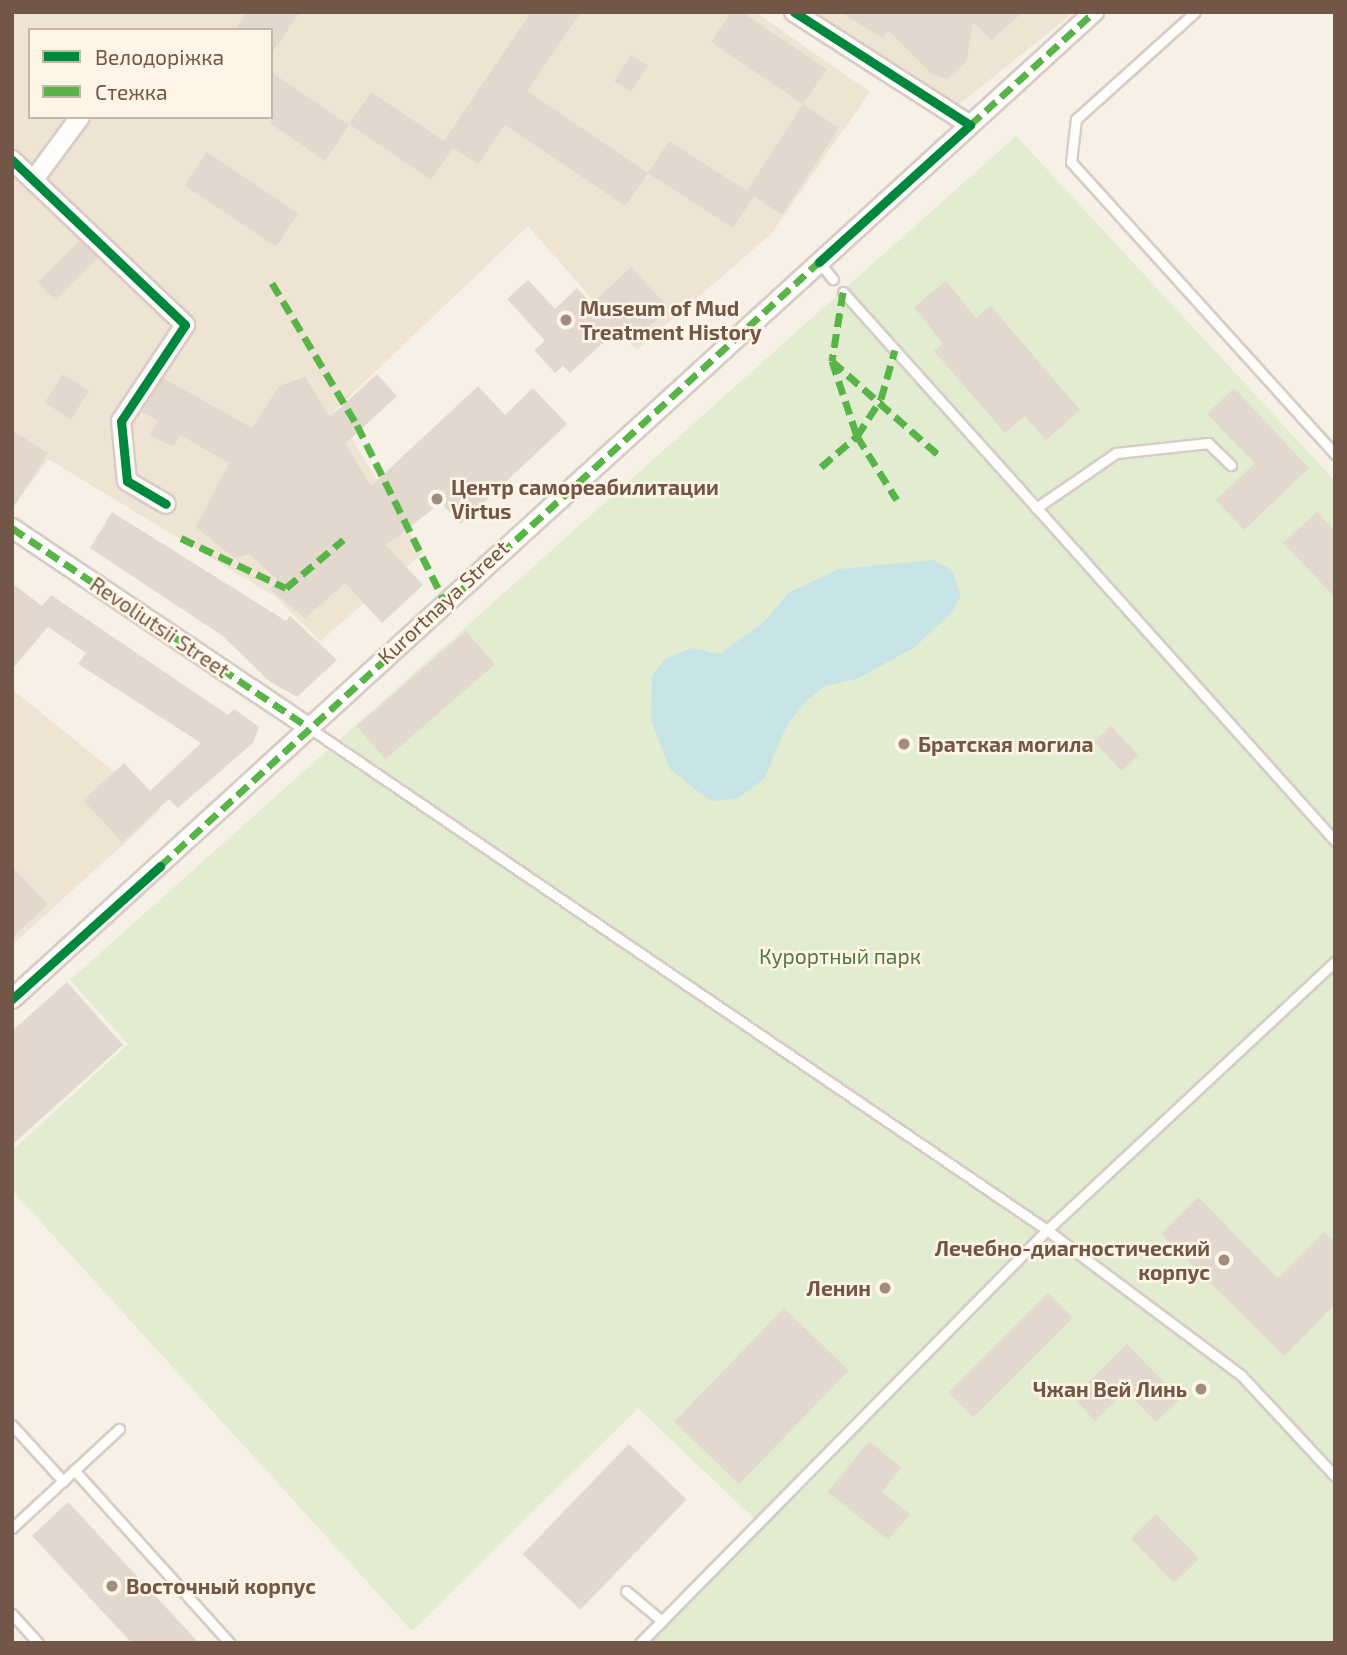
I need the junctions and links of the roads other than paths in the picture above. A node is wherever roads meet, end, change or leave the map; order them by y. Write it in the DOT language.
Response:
graph roads {
  1 [pos="794,12"];
  2 [pos="1094,12"];
  3 [pos="1195,12"];
  4 [pos="78,119"];
  5 [pos="970,125"];
  6 [pos="12,160"];
  7 [pos="35,178"];
  8 [pos="819,262"];
  9 [pos="833,279"];
  10 [pos="843,292"];
  11 [pos="1335,454"];
  12 [pos="1231,465"];
  13 [pos="166,504"];
  14 [pos="1036,508"];
  15 [pos="12,528"];
  16 [pos="308,727"];
  17 [pos="1335,841"];
  18 [pos="1335,961"];
  19 [pos="12,999"];
  20 [pos="1047,1230"];
  21 [pos="12,1425"];
  22 [pos="119,1429"];
  23 [pos="74,1470"];
  24 [pos="1335,1475"];
  25 [pos="63,1481"];
  26 [pos="12,1528"];
  27 [pos="626,1591"];
  28 [pos="12,1614"];
  29 [pos="662,1620"];
  30 [pos="38,1643"];
  31 [pos="230,1643"];
  32 [pos="640,1643"];
  1 -- 5 [label="street"];
  2 -- 5 [label="street, Kurortnaya Street"];
  3 -- 11 [label="lane"];
  4 -- 7 [label="street"];
  5 -- 8 [label="street, Kurortnaya Street"];
  6 -- 7 [label="street"];
  7 -- 13 [label="street"];
  8 -- 9 [label="lane"];
  8 -- 16 [label="street, Kurortnaya Street"];
  10 -- 14 [label="lane"];
  12 -- 14 [label="lane"];
  14 -- 17 [label="lane"];
  15 -- 16 [label="street, Revoliutsii Street"];
  16 -- 19 [label="street, Kurortnaya Street"];
  16 -- 20 [label="lane"];
  18 -- 20 [label="lane"];
  20 -- 24 [label="lane"];
  20 -- 29 [label="lane"];
  21 -- 25 [label="lane"];
  22 -- 23 [label="lane"];
  23 -- 25 [label="lane"];
  23 -- 31 [label="lane"];
  25 -- 26 [label="lane"];
  27 -- 29 [label="lane"];
  28 -- 30 [label="lane"];
  29 -- 32 [label="lane"];
}
